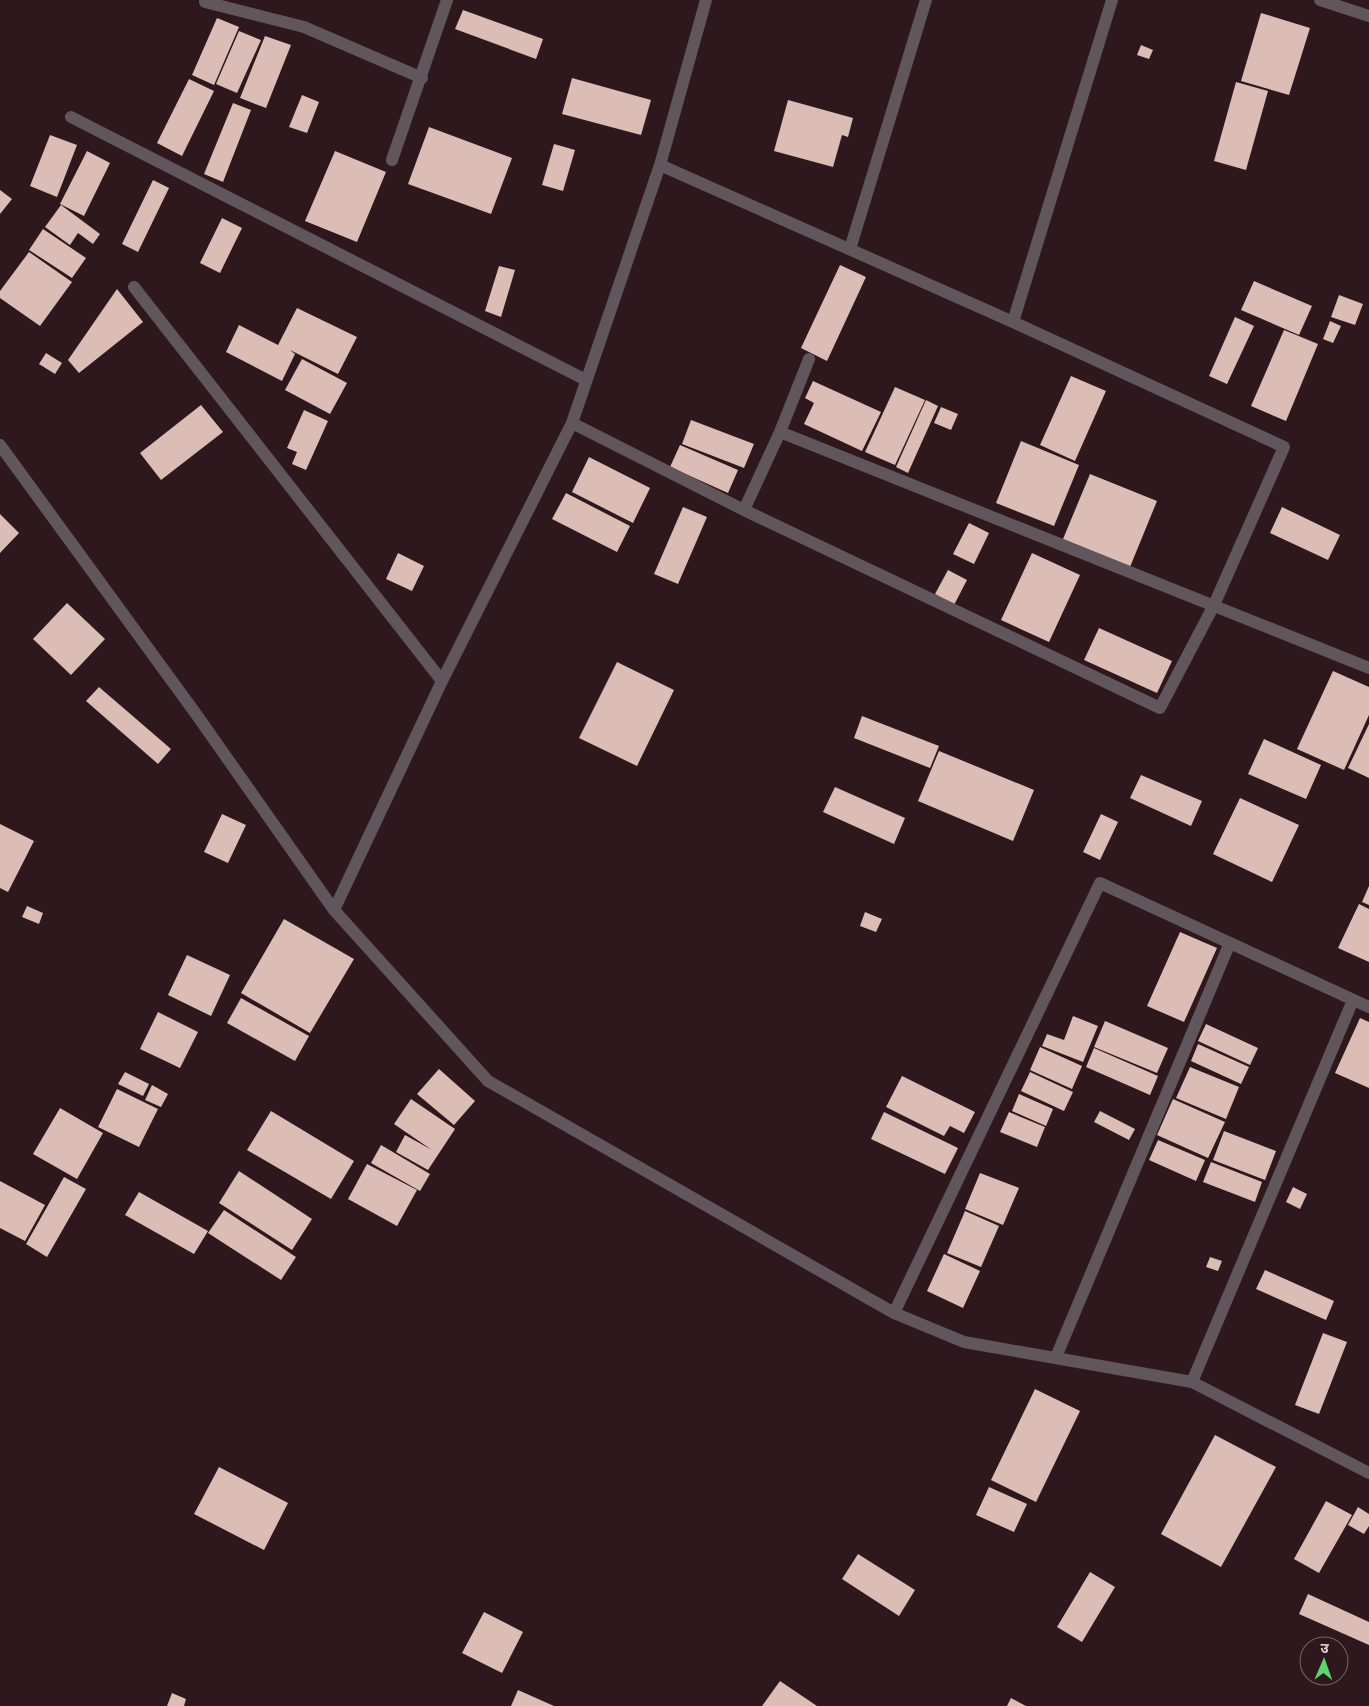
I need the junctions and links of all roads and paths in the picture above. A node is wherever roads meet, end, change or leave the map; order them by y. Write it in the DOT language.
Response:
graph roads {
  1 [pos="447,0"];
  2 [pos="706,0"];
  3 [pos="926,0"];
  4 [pos="1112,0"];
  5 [pos="1320,0"];
  6 [pos="205,2"];
  7 [pos="1369,16"];
  8 [pos="422,78"];
  9 [pos="71,117"];
  10 [pos="392,160"];
  11 [pos="660,165"];
  12 [pos="850,250"];
  13 [pos="134,287"];
  14 [pos="1013,322"];
  15 [pos="809,359"];
  16 [pos="586,380"];
  17 [pos="572,423"];
  18 [pos="780,432"];
  19 [pos="0,445"];
  20 [pos="744,510"];
  21 [pos="1214,605"];
  22 [pos="1369,668"];
  23 [pos="442,681"];
  24 [pos="334,910"];
  25 [pos="1229,945"];
  26 [pos="1353,1000"];
  27 [pos="1369,1007"];
  28 [pos="894,1313"];
  29 [pos="1056,1357"];
  30 [pos="1192,1382"];
  31 [pos="1369,1473"];
  1 -- 8 [label="street"];
  2 -- 11 [label="street"];
  3 -- 12 [label="street"];
  4 -- 14 [label="street"];
  5 -- 7 [label="street"];
  6 -- 8 [label="street"];
  8 -- 10 [label="street"];
  9 -- 16 [label="street"];
  11 -- 12 [label="street"];
  11 -- 16 [label="street"];
  12 -- 14 [label="street"];
  13 -- 23 [label="street"];
  14 -- 21 [label="street"];
  15 -- 18 [label="street"];
  16 -- 17 [label="street"];
  17 -- 20 [label="street"];
  17 -- 23 [label="street"];
  18 -- 20 [label="street"];
  18 -- 21 [label="street"];
  19 -- 24 [label="street"];
  20 -- 21 [label="street"];
  21 -- 22 [label="street"];
  23 -- 24 [label="street"];
  24 -- 28 [label="street"];
  25 -- 26 [label="street"];
  25 -- 28 [label="street"];
  25 -- 29 [label="street"];
  26 -- 27 [label="street"];
  26 -- 30 [label="street"];
  28 -- 29 [label="street"];
  29 -- 30 [label="street"];
  30 -- 31 [label="street"];
}
